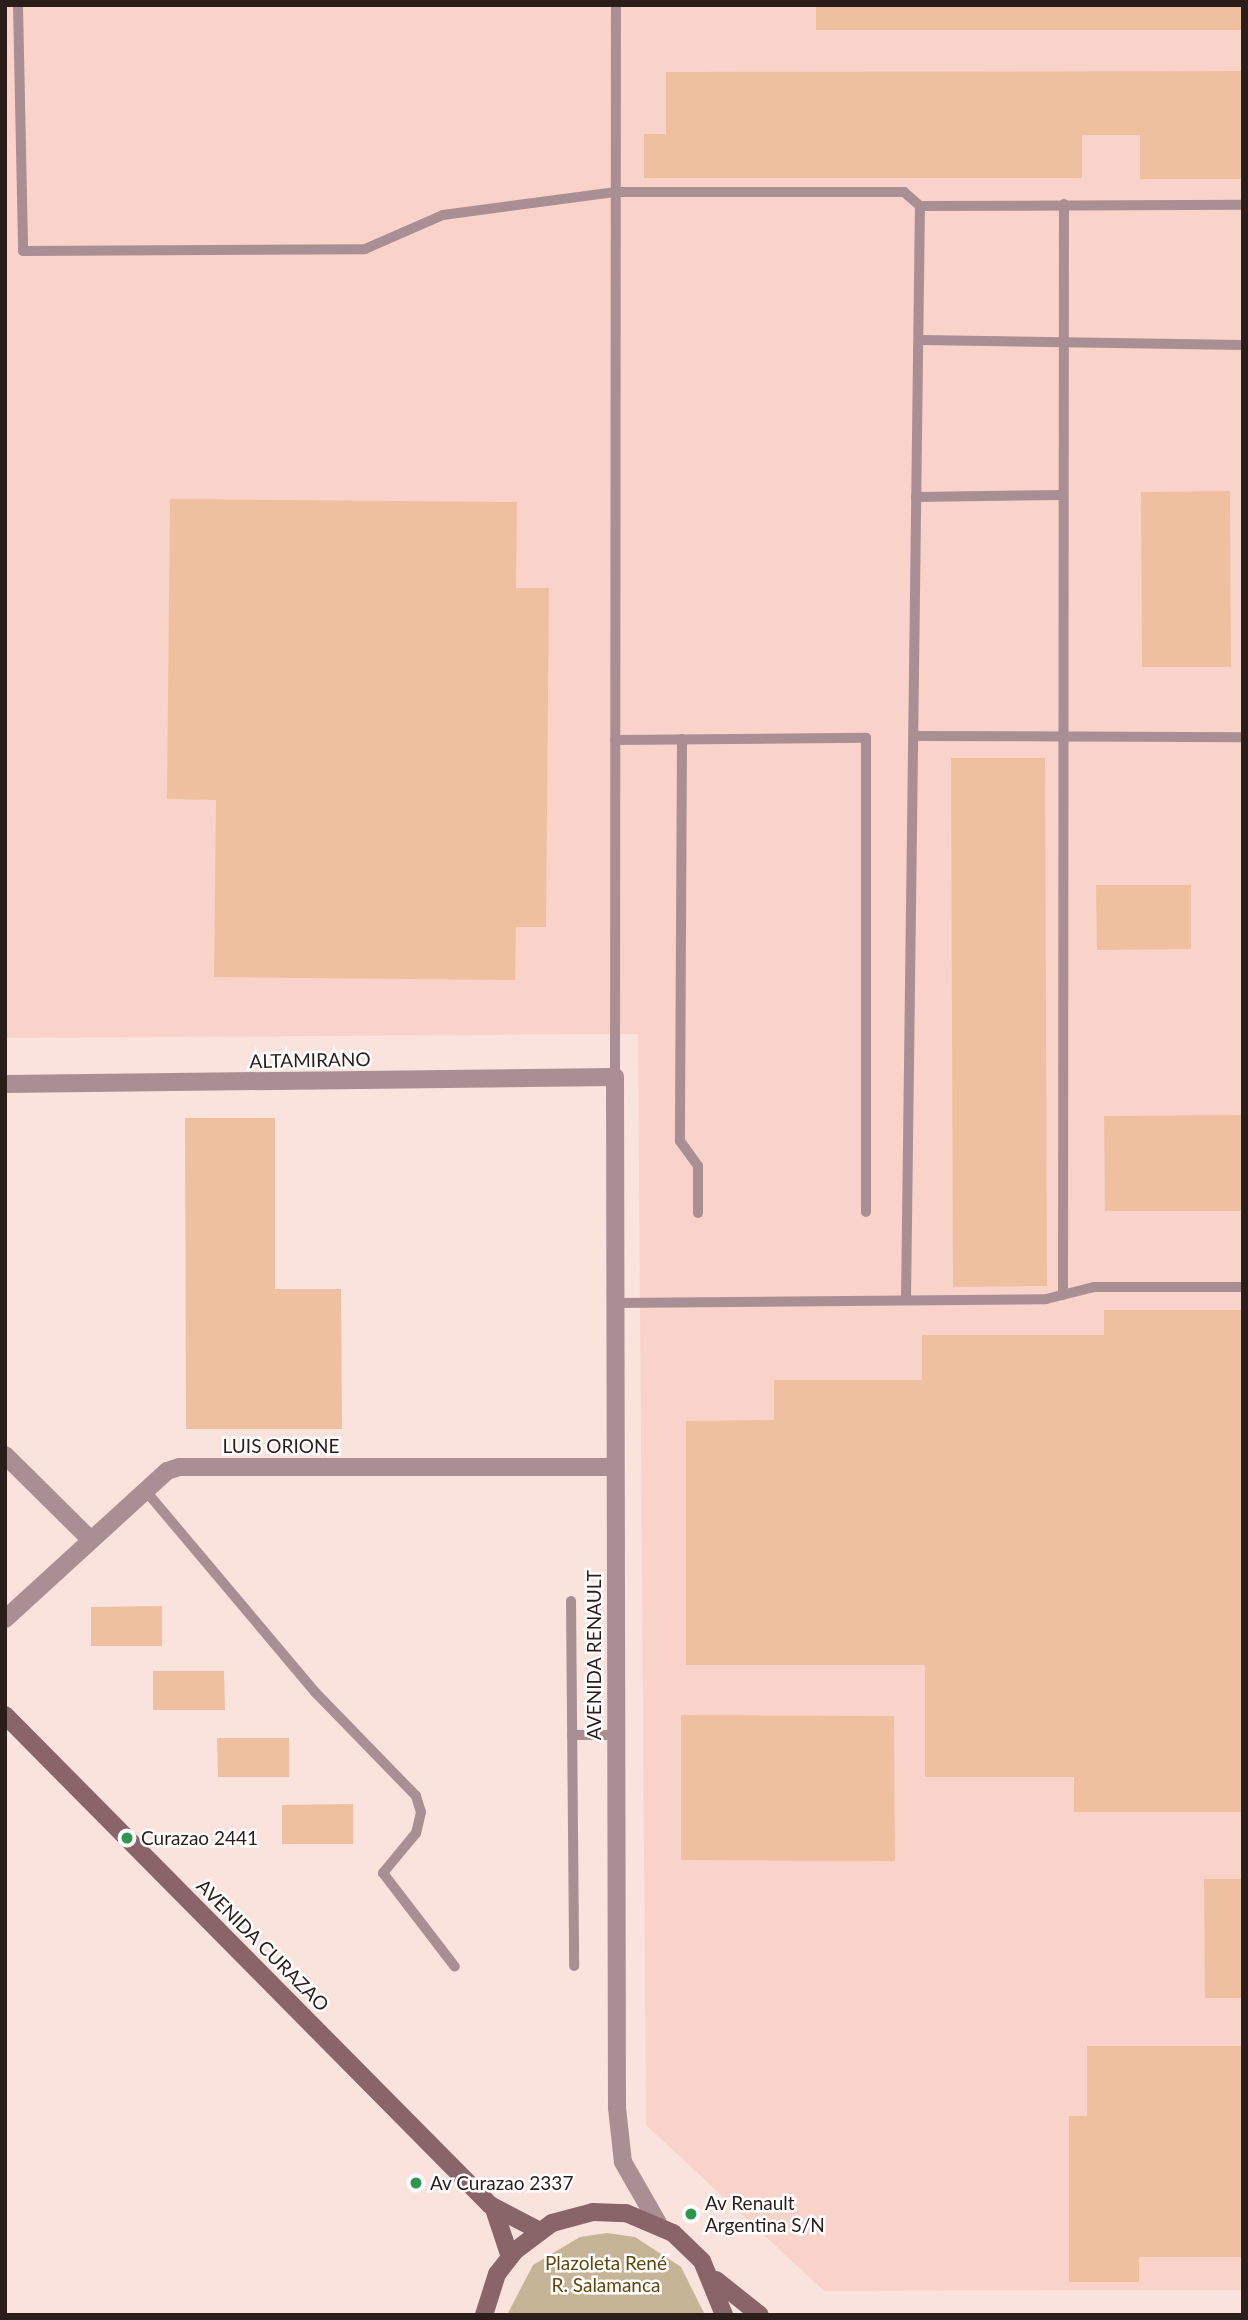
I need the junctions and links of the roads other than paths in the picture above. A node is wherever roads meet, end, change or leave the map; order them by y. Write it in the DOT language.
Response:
graph roads {
  1 [pos="18,5"];
  2 [pos="616,5"];
  3 [pos="616,192"];
  4 [pos="1064,204"];
  5 [pos="1243,205"];
  6 [pos="920,206"];
  7 [pos="920,340"];
  8 [pos="1061,342"];
  9 [pos="1243,345"];
  10 [pos="1061,495"];
  11 [pos="916,497"];
  12 [pos="915,736"];
  13 [pos="1060,737"];
  14 [pos="1243,737"];
  15 [pos="682,739"];
  16 [pos="615,740"];
  17 [pos="615,1077"];
  18 [pos="5,1084"];
  19 [pos="866,1212"];
  20 [pos="698,1213"];
  21 [pos="1243,1287"];
  22 [pos="1063,1295"];
  23 [pos="906,1300"];
  24 [pos="615,1303"];
  25 [pos="5,1455"];
  26 [pos="615,1468"];
  27 [pos="145,1490"];
  28 [pos="91,1540"];
  29 [pos="570,1601"];
  30 [pos="5,1619"];
  31 [pos="5,1715"];
  32 [pos="572,1735"];
  33 [pos="615,1735"];
  34 [pos="574,1966"];
  35 [pos="455,1967"];
  36 [pos="490,2205"];
  37 [pos="658,2223"];
  38 [pos="538,2230"];
  39 [pos="510,2257"];
  40 [pos="708,2271"];
  41 [pos="484,2315"];
  42 [pos="724,2315"];
  43 [pos="760,2315"];
  1 -- 3 [label="lane"];
  2 -- 3 [label="lane"];
  3 -- 6 [label="lane"];
  3 -- 16 [label="lane"];
  4 -- 5 [label="lane"];
  4 -- 6 [label="lane"];
  4 -- 8 [label="lane"];
  6 -- 7 [label="lane"];
  7 -- 8 [label="lane"];
  7 -- 11 [label="lane"];
  8 -- 9 [label="lane"];
  8 -- 10 [label="lane"];
  10 -- 11 [label="lane"];
  10 -- 13 [label="lane"];
  11 -- 12 [label="lane"];
  12 -- 13 [label="lane"];
  12 -- 23 [label="lane"];
  13 -- 14 [label="lane"];
  13 -- 22 [label="lane"];
  15 -- 16 [label="lane"];
  15 -- 19 [label="lane"];
  15 -- 20 [label="lane"];
  16 -- 17 [label="lane"];
  17 -- 18 [label="street, ALTAMIRANO"];
  17 -- 24 [label="street, AVENIDA RENAULT"];
  21 -- 22 [label="lane"];
  22 -- 23 [label="lane"];
  23 -- 24 [label="lane"];
  24 -- 26 [label="street, AVENIDA RENAULT"];
  25 -- 28 [label="street"];
  26 -- 27 [label="street, LUIS ORIONE"];
  26 -- 33 [label="street, AVENIDA RENAULT"];
  27 -- 28 [label="street, LUIS ORIONE"];
  27 -- 35 [label="lane"];
  28 -- 30 [label="street, LUIS ORIONE"];
  29 -- 32 [label="lane"];
  31 -- 36 [label="street, AVENIDA CURAZAO"];
  32 -- 33 [label="lane"];
  32 -- 34 [label="lane"];
  33 -- 37 [label="street, AVENIDA RENAULT"];
  36 -- 38 [label="street, AVENIDA CURAZAO"];
  36 -- 39 [label="street, AVENIDA CURAZAO"];
  37 -- 38 [label="street"];
  37 -- 40 [label="street"];
  38 -- 39 [label="street"];
  39 -- 41 [label="street"];
  40 -- 42 [label="street"];
  40 -- 43 [label="street"];
}
